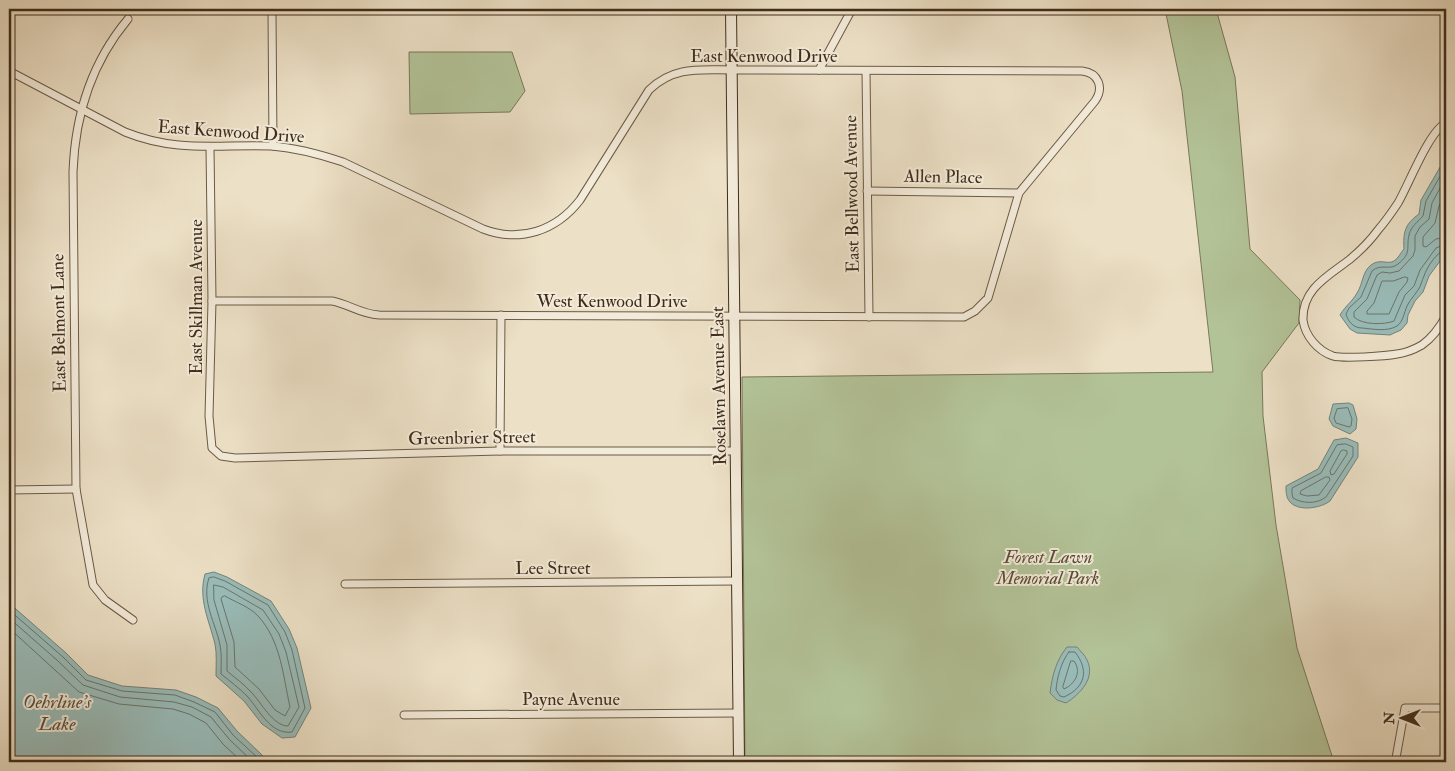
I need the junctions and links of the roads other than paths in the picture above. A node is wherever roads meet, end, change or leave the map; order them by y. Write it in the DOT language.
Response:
graph roads {
  1 [pos="731,9"];
  2 [pos="852,9"];
  3 [pos="272,12"];
  4 [pos="128,19"];
  5 [pos="732,70"];
  6 [pos="818,70"];
  7 [pos="866,70"];
  8 [pos="9,71"];
  9 [pos="82,110"];
  10 [pos="1446,122"];
  11 [pos="272,146"];
  12 [pos="210,147"];
  13 [pos="867,190"];
  14 [pos="1019,192"];
  15 [pos="212,301"];
  16 [pos="501,315"];
  17 [pos="734,316"];
  18 [pos="1446,316"];
  19 [pos="868,317"];
  20 [pos="212,448"];
  21 [pos="736,450"];
  22 [pos="500,452"];
  23 [pos="9,490"];
  24 [pos="76,490"];
  25 [pos="737,582"];
  26 [pos="345,584"];
  27 [pos="133,620"];
  28 [pos="1446,708"];
  29 [pos="739,713"];
  30 [pos="404,715"];
  31 [pos="1396,758"];
  32 [pos="739,762"];
  1 -- 5 [label="street, Roselawn Avenue East"];
  2 -- 6 [label="street"];
  3 -- 11 [label="street"];
  4 -- 9 [label="street, East Belmont Lane"];
  5 -- 6 [label="street, East Kenwood Drive"];
  5 -- 11 [label="street, East Kenwood Drive"];
  5 -- 17 [label="street, Roselawn Avenue East"];
  6 -- 7 [label="street, East Kenwood Drive"];
  7 -- 13 [label="street, East Bellwood Avenue"];
  7 -- 14 [label="street, East Kenwood Drive"];
  8 -- 9 [label="street, East Kenwood Drive"];
  9 -- 12 [label="street, East Kenwood Drive"];
  9 -- 24 [label="street, East Belmont Lane"];
  10 -- 18 [label="street"];
  11 -- 12 [label="street, East Kenwood Drive"];
  12 -- 15 [label="street, East Skillman Avenue"];
  13 -- 14 [label="street, Allen Place"];
  13 -- 19 [label="street, East Bellwood Avenue"];
  14 -- 19 [label="street, West Kenwood Drive"];
  15 -- 16 [label="street, West Kenwood Drive"];
  15 -- 20 [label="street, East Skillman Avenue"];
  16 -- 17 [label="street, West Kenwood Drive"];
  16 -- 22 [label="street"];
  17 -- 19 [label="street, West Kenwood Drive"];
  17 -- 21 [label="street, Roselawn Avenue East"];
  20 -- 22 [label="street, Greenbrier Street"];
  21 -- 22 [label="street, Greenbrier Street"];
  21 -- 25 [label="street, Roselawn Avenue East"];
  23 -- 24 [label="street"];
  24 -- 27 [label="street, East Belmont Lane"];
  25 -- 26 [label="street, Lee Street"];
  25 -- 29 [label="street, Roselawn Avenue East"];
  28 -- 31 [label="street"];
  29 -- 30 [label="street, Payne Avenue"];
  29 -- 32 [label="street, Roselawn Avenue East"];
}
